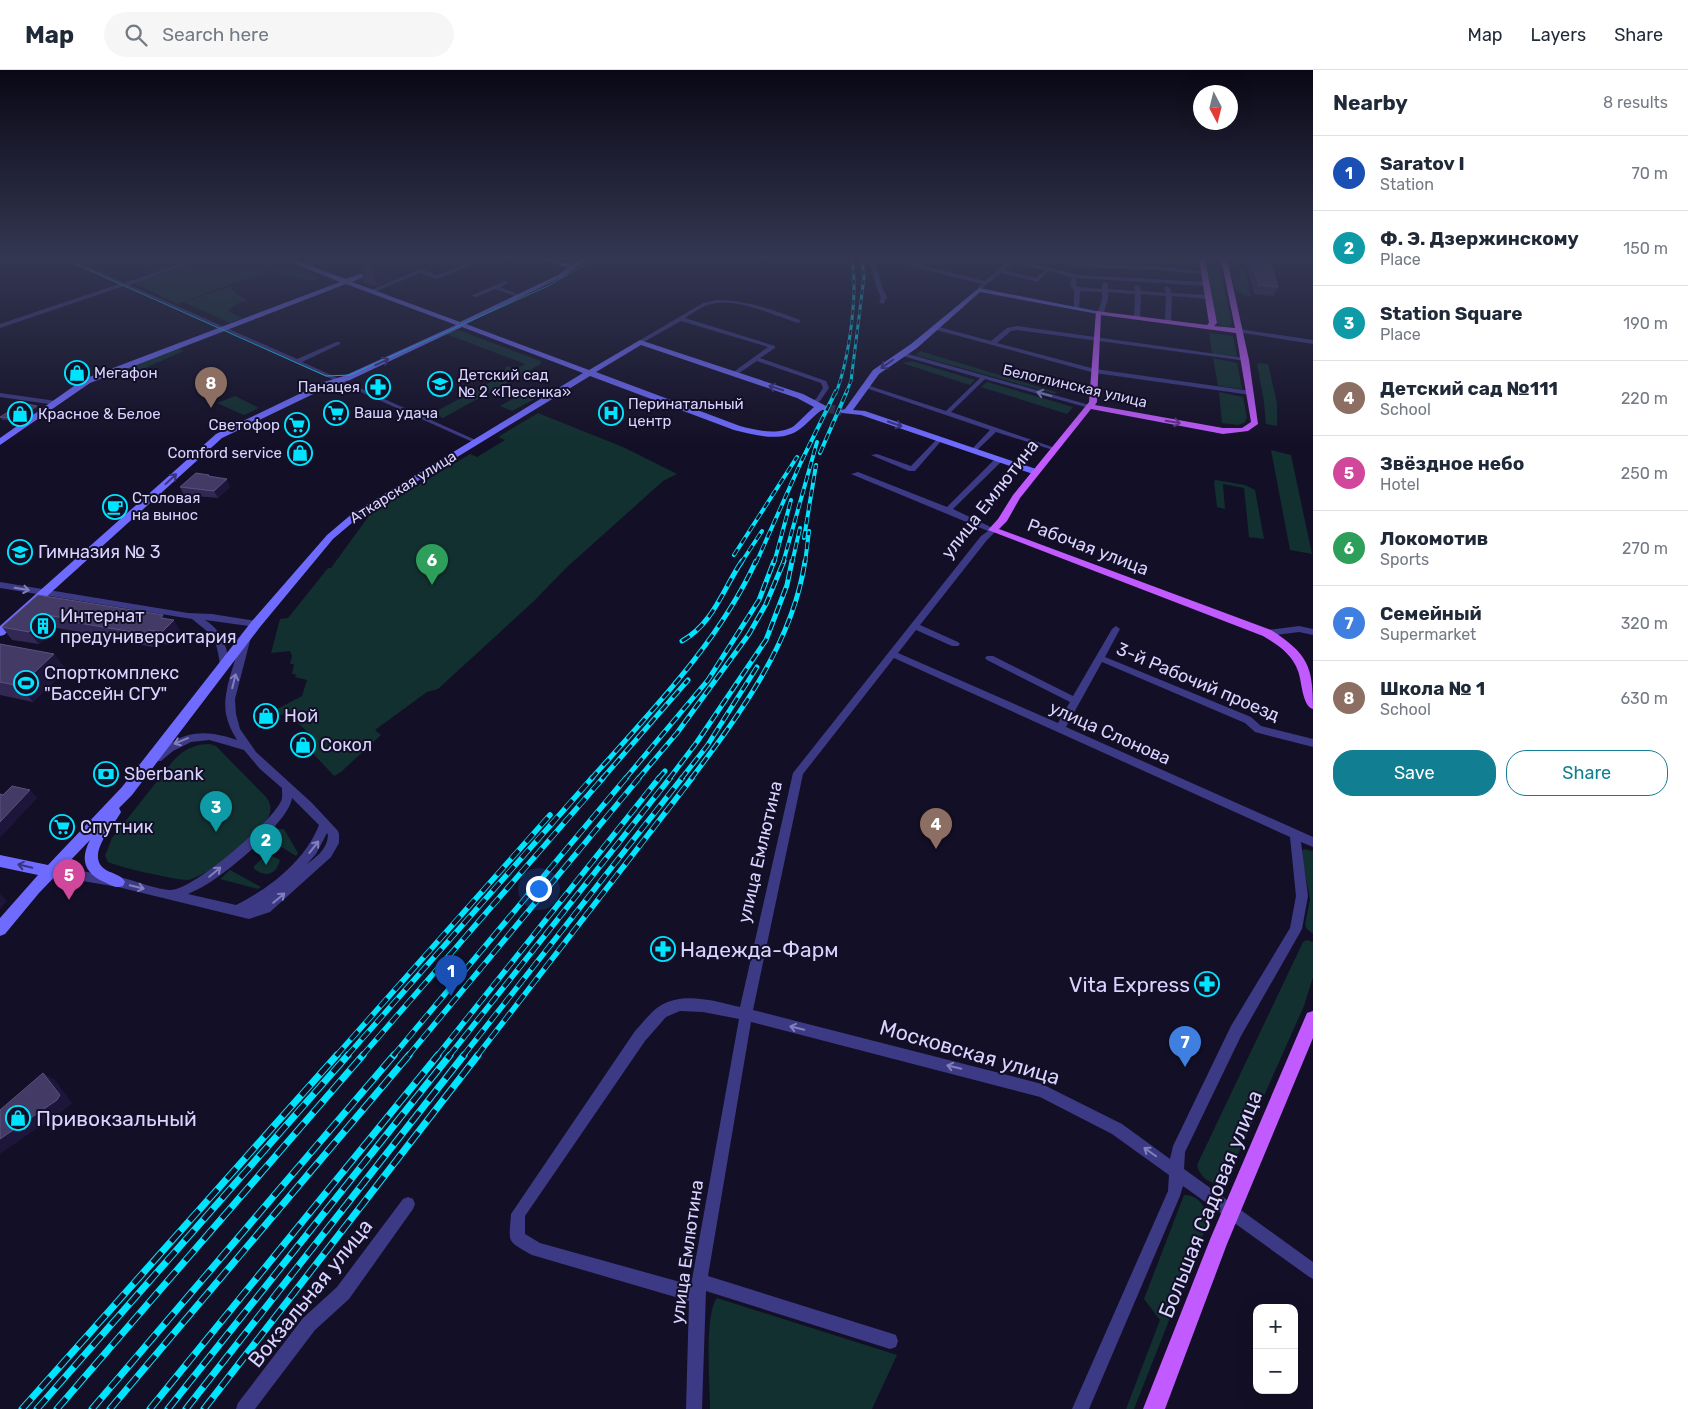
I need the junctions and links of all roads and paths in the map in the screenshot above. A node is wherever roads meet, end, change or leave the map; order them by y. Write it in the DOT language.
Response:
graph roads {
  1 [pos="14,321"];
  2 [pos="208,321"];
  3 [pos="240,321"];
  4 [pos="452,321"];
  5 [pos="465,321"];
  6 [pos="677,321"];
  7 [pos="689,321"];
  8 [pos="943,321"];
  9 [pos="1099,321"];
  10 [pos="1171,321"];
  11 [pos="1213,321"];
  12 [pos="1237,321"];
  13 [pos="461,325"];
  14 [pos="0,326"];
  15 [pos="1209,327"];
  16 [pos="223,328"];
  17 [pos="935,328"];
  18 [pos="1239,331"];
  19 [pos="1096,340"];
  20 [pos="640,342"];
  21 [pos="1313,342"];
  22 [pos="338,344"];
  23 [pos="993,344"];
  24 [pos="901,354"];
  25 [pos="756,360"];
  26 [pos="1245,360"];
  27 [pos="296,362"];
  28 [pos="1095,371"];
  29 [pos="589,373"];
  30 [pos="734,374"];
  31 [pos="983,378"];
  32 [pos="337,380"];
  33 [pos="866,386"];
  34 [pos="1251,394"];
  35 [pos="0,395"];
  36 [pos="812,402"];
  37 [pos="56,403"];
  38 [pos="1091,406"];
  39 [pos="947,413"];
  40 [pos="995,429"];
  41 [pos="939,440"];
  42 [pos="0,442"];
  43 [pos="477,442"];
  44 [pos="1055,449"];
  45 [pos="973,451"];
  46 [pos="875,455"];
  47 [pos="999,460"];
  48 [pos="1036,472"];
  49 [pos="855,474"];
  50 [pos="948,510"];
  51 [pos="993,530"];
  52 [pos="0,585"];
  53 [pos="44,593"];
  54 [pos="193,617"];
  55 [pos="256,624"];
  56 [pos="915,626"];
  57 [pos="1116,629"];
  58 [pos="0,632"];
  59 [pos="1313,632"];
  60 [pos="1267,633"];
  61 [pos="247,636"];
  62 [pos="954,644"];
  63 [pos="893,654"];
  64 [pos="990,658"];
  65 [pos="1100,658"];
  66 [pos="225,664"];
  67 [pos="1075,701"];
  68 [pos="1313,706"];
  69 [pos="1060,728"];
  70 [pos="1313,743"];
  71 [pos="246,747"];
  72 [pos="147,766"];
  73 [pos="288,788"];
  74 [pos="127,791"];
  75 [pos="1296,834"];
  76 [pos="1313,842"];
  77 [pos="0,861"];
  78 [pos="51,872"];
  79 [pos="118,882"];
  80 [pos="172,895"];
  81 [pos="0,929"];
  82 [pos="746,1015"];
  83 [pos="1313,1019"];
  84 [pos="1176,1170"];
  85 [pos="408,1204"];
  86 [pos="1231,1213"];
  87 [pos="1313,1270"];
  88 [pos="699,1288"];
  89 [pos="890,1341"];
  90 [pos="244,1409"];
  91 [pos="694,1409"];
  92 [pos="1080,1409"];
  93 [pos="1154,1409"];
  1 -- 14 [label="street"];
  2 -- 16 [label="street"];
  3 -- 16 [label="street"];
  4 -- 13 [label="street"];
  5 -- 13 [label="street"];
  6 -- 20 [label="street, Аткарская улица"];
  7 -- 25 [label="street"];
  8 -- 17 [label="street"];
  9 -- 19 [label="main road"];
  10 -- 15 [label="main road"];
  11 -- 15 [label="main road"];
  12 -- 18 [label="main road"];
  13 -- 29 [label="street"];
  32 -- 13 [label="street, one-way"];
  15 -- 18 [label="main road"];
  16 -- 27 [label="street"];
  16 -- 37 [label="street"];
  17 -- 23 [label="street"];
  17 -- 24 [label="street"];
  18 -- 21 [label="street"];
  18 -- 26 [label="main road"];
  19 -- 23 [label="street"];
  19 -- 26 [label="street"];
  19 -- 28 [label="main road"];
  20 -- 29 [label="street, Аткарская улица"];
  20 -- 30 [label="street"];
  22 -- 27 [label="street"];
  23 -- 28 [label="street"];
  24 -- 31 [label="street, Белоглинская улица"];
  24 -- 33 [label="street, one-way"];
  25 -- 30 [label="street"];
  25 -- 36 [label="street"];
  26 -- 34 [label="main road"];
  27 -- 32 [label="street"];
  28 -- 34 [label="street"];
  28 -- 38 [label="main road"];
  29 -- 36 [label="street"];
  29 -- 43 [label="street, Аткарская улица"];
  36 -- 30 [label="street, one-way"];
  38 -- 31 [label="street, Белоглинская улица, one-way"];
  31 -- 39 [label="street"];
  32 -- 43 [label="street"];
  53 -- 32 [label="street, one-way"];
  33 -- 39 [label="street"];
  33 -- 41 [label="street, one-way"];
  38 -- 34 [label="main road, Белоглинская улица, one-way"];
  35 -- 37 [label="street"];
  37 -- 42 [label="street"];
  38 -- 44 [label="main road, улица Емлютина"];
  39 -- 40 [label="street"];
  40 -- 44 [label="street"];
  40 -- 45 [label="street"];
  41 -- 45 [label="street"];
  41 -- 46 [label="street"];
  43 -- 55 [label="street, Аткарская улица"];
  44 -- 48 [label="main road, улица Емлютина"];
  45 -- 47 [label="street"];
  47 -- 48 [label="street"];
  47 -- 50 [label="street"];
  48 -- 51 [label="main road, улица Емлютина"];
  49 -- 50 [label="street, Рабочая улица"];
  50 -- 51 [label="street, Рабочая улица"];
  51 -- 56 [label="street, улица Емлютина"];
  51 -- 60 [label="main road, Рабочая улица"];
  52 -- 53 [label="street, one-way"];
  53 -- 54 [label="street"];
  53 -- 58 [label="street"];
  54 -- 55 [label="street"];
  54 -- 66 [label="street"];
  55 -- 61 [label="street, Аткарская улица"];
  56 -- 62 [label="street"];
  56 -- 63 [label="street, улица Емлютина"];
  57 -- 65 [label="street"];
  59 -- 60 [label="street, Рабочая улица"];
  60 -- 68 [label="main road"];
  61 -- 66 [label="street, Аткарская улица"];
  71 -- 61 [label="street, one-way"];
  63 -- 69 [label="street, улица Слонова"];
  63 -- 82 [label="street, улица Емлютина"];
  64 -- 67 [label="street"];
  65 -- 67 [label="street"];
  65 -- 70 [label="street, 3-й Рабочий проезд"];
  66 -- 72 [label="street, Аткарская улица"];
  67 -- 69 [label="street"];
  69 -- 75 [label="street, улица Слонова"];
  71 -- 72 [label="street, one-way"];
  71 -- 73 [label="street"];
  72 -- 74 [label="street, Аткарская улица"];
  80 -- 73 [label="street, one-way"];
  80 -- 73 [label="street, one-way"];
  74 -- 78 [label="street, Аткарская улица"];
  74 -- 79 [label="street, Аткарская улица"];
  75 -- 76 [label="street, улица Слонова"];
  75 -- 84 [label="street"];
  78 -- 77 [label="street, one-way"];
  78 -- 79 [label="street"];
  78 -- 81 [label="street, Аткарская улица"];
  79 -- 80 [label="street, one-way"];
  84 -- 82 [label="street, Московская улица, one-way"];
  82 -- 88 [label="street, улица Емлютина"];
  82 -- 88 [label="street, Московская улица"];
  83 -- 86 [label="main road, Большая Садовая улица"];
  84 -- 86 [label="street, Московская улица"];
  84 -- 92 [label="street"];
  85 -- 90 [label="street, Вокзальная улица"];
  86 -- 87 [label="street, Московская улица"];
  86 -- 93 [label="main road, Большая Садовая улица"];
  88 -- 89 [label="street"];
  88 -- 91 [label="street, улица Емлютина"];
}
